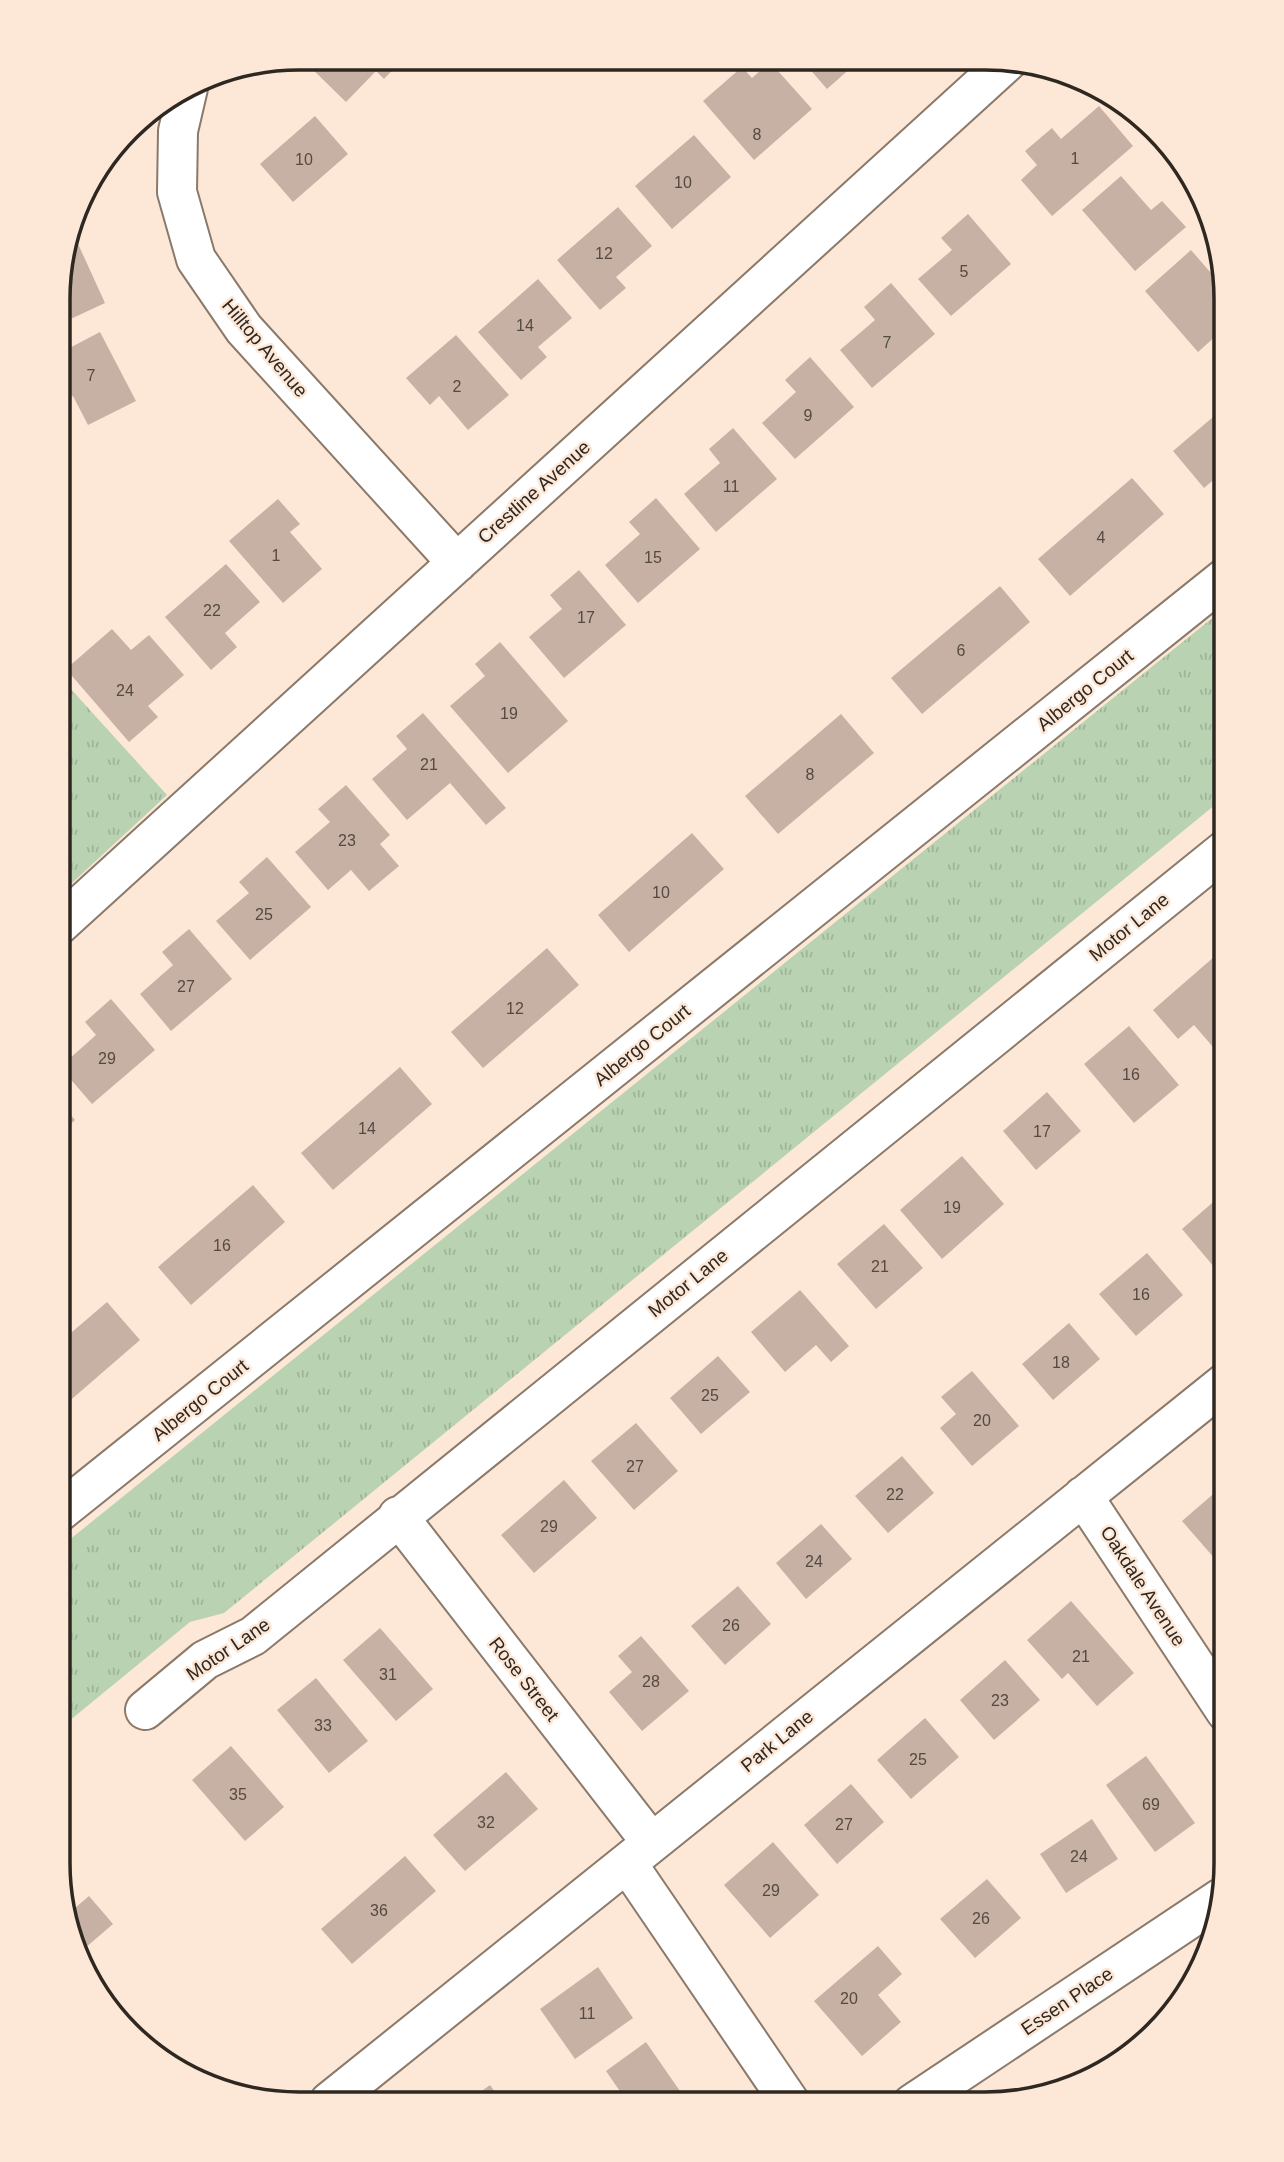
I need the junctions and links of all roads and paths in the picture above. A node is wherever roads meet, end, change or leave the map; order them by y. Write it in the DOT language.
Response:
graph roads {
  1 [pos="997,71"];
  2 [pos="185,100"];
  3 [pos="457,563"];
  4 [pos="1214,587"];
  5 [pos="1214,860"];
  6 [pos="70,915"];
  7 [pos="1214,1392"];
  8 [pos="1083,1496"];
  9 [pos="70,1503"];
  10 [pos="398,1516"];
  11 [pos="1214,1694"];
  12 [pos="145,1710"];
  13 [pos="639,1853"];
  14 [pos="1209,1906"];
  15 [pos="341,2092"];
  16 [pos="783,2092"];
  17 [pos="930,2092"];
  1 -- 3 [label="street, Crestline Avenue"];
  2 -- 3 [label="street, Hilltop Avenue"];
  3 -- 6 [label="street, Crestline Avenue"];
  4 -- 9 [label="street, Albergo Court"];
  5 -- 10 [label="street, Motor Lane"];
  7 -- 8 [label="street, Park Lane"];
  8 -- 11 [label="street, Oakdale Avenue"];
  8 -- 13 [label="street, Park Lane"];
  10 -- 12 [label="street, Motor Lane"];
  10 -- 13 [label="street, Rose Street"];
  13 -- 15 [label="street, Park Lane"];
  13 -- 16 [label="street, Rose Street"];
  14 -- 17 [label="street, Essen Place"];
}
